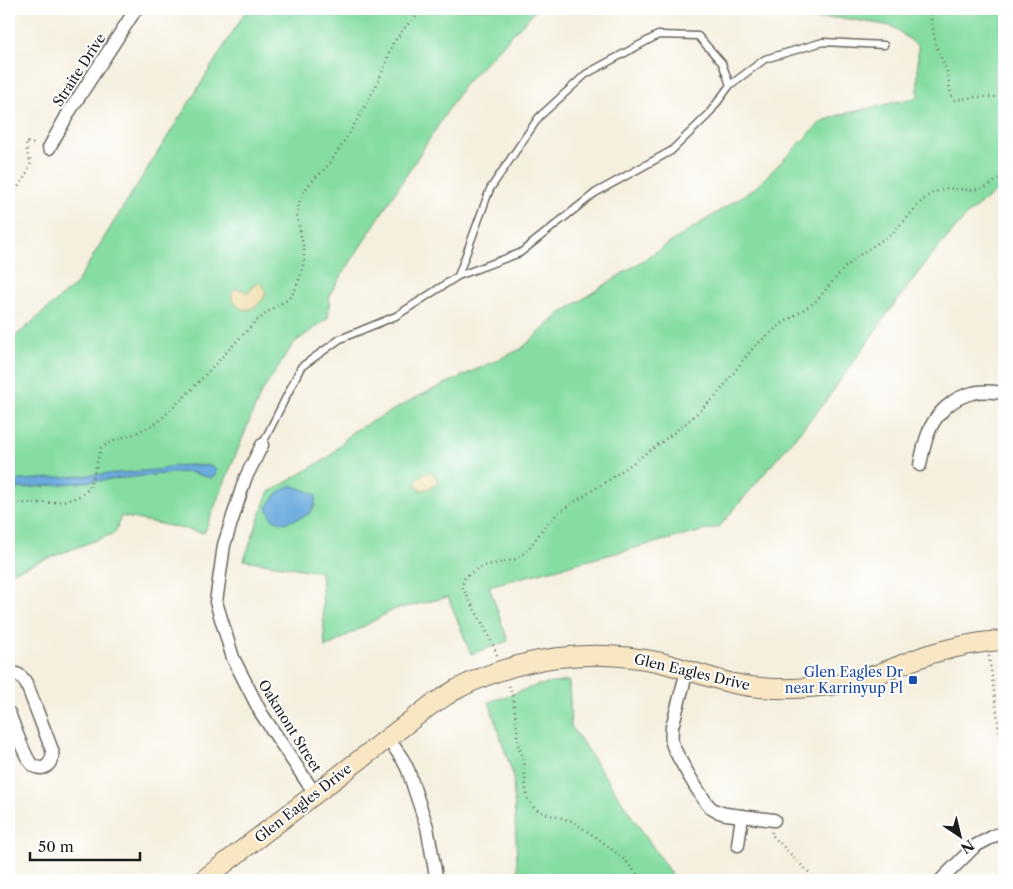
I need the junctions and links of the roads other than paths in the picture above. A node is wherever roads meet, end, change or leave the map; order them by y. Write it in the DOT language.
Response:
graph roads {
  1 [pos="136,9"];
  2 [pos="884,45"];
  3 [pos="730,85"];
  4 [pos="49,148"];
  5 [pos="458,276"];
  6 [pos="1004,393"];
  7 [pos="262,445"];
  8 [pos="920,465"];
  9 [pos="1004,640"];
  10 [pos="687,670"];
  11 [pos="9,674"];
  12 [pos="9,712"];
  13 [pos="388,738"];
  14 [pos="315,794"];
  15 [pos="742,816"];
  16 [pos="774,820"];
  17 [pos="1004,833"];
  18 [pos="738,845"];
  19 [pos="203,880"];
  20 [pos="435,880"];
  21 [pos="941,880"];
  1 -- 4 [label="street, Straite Drive"];
  2 -- 3 [label="lane"];
  3 -- 5 [label="lane"];
  3 -- 5 [label="lane"];
  5 -- 7 [label="lane"];
  6 -- 8 [label="street"];
  7 -- 14 [label="street, Oakmont Street"];
  9 -- 10 [label="street, Glen Eagles Drive"];
  10 -- 13 [label="street, Glen Eagles Drive"];
  10 -- 15 [label="street"];
  11 -- 12 [label="street"];
  13 -- 14 [label="street, Glen Eagles Drive"];
  13 -- 20 [label="street"];
  14 -- 19 [label="street, Glen Eagles Drive"];
  15 -- 16 [label="street"];
  15 -- 18 [label="street"];
  17 -- 21 [label="street"];
}
